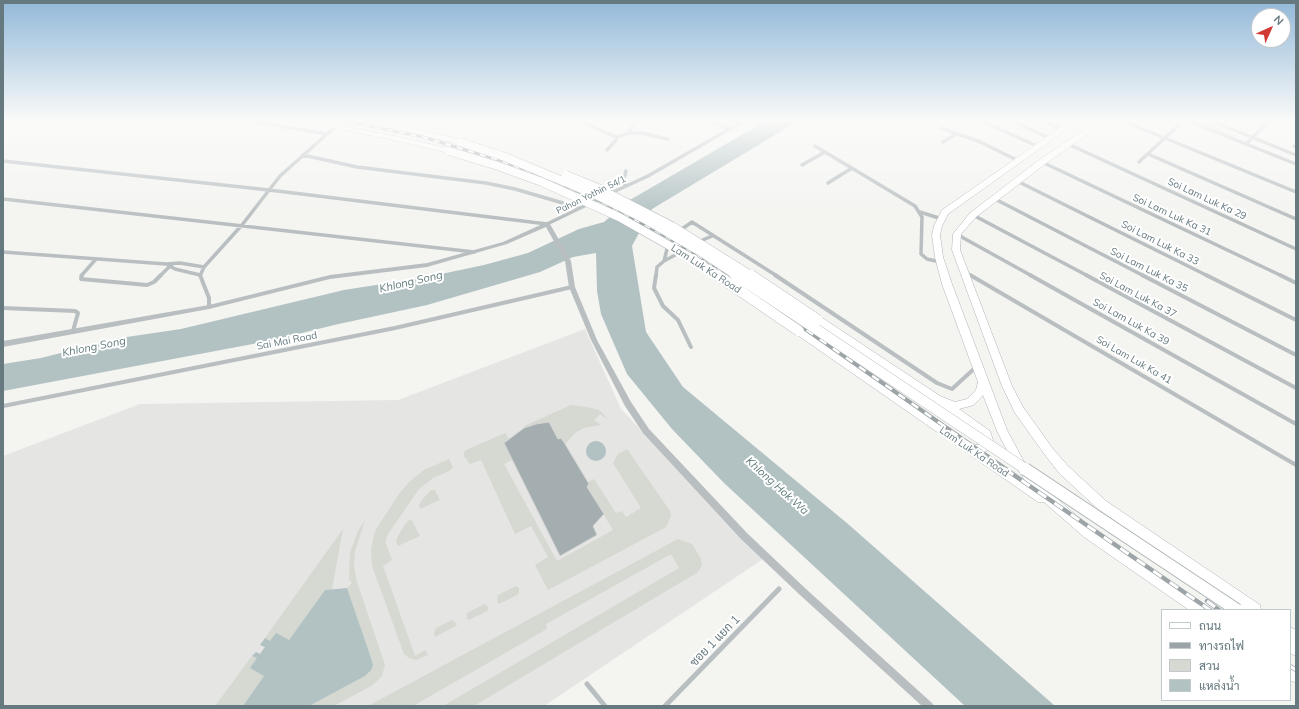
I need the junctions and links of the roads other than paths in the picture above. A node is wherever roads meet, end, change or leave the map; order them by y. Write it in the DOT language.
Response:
graph roads {
  1 [pos="455,153"];
  2 [pos="493,153"];
  3 [pos="688,153"];
  4 [pos="822,153"];
  5 [pos="826,153"];
  6 [pos="1003,153"];
  7 [pos="1027,153"];
  8 [pos="1055,153"];
  9 [pos="1088,153"];
  10 [pos="1201,153"];
  11 [pos="1269,153"];
  12 [pos="1148,154"];
  13 [pos="303,155"];
  14 [pos="505,157"];
  15 [pos="1017,160"];
  16 [pos="3,161"];
  17 [pos="1042,162"];
  18 [pos="1139,162"];
  19 [pos="1296,164"];
  20 [pos="802,165"];
  21 [pos="852,168"];
  22 [pos="626,171"];
  23 [pos="1017,181"];
  24 [pos="828,183"];
  25 [pos="625,186"];
  26 [pos="269,190"];
  27 [pos="1296,192"];
  28 [pos="994,198"];
  29 [pos="3,199"];
  30 [pos="580,208"];
  31 [pos="920,212"];
  32 [pos="973,215"];
  33 [pos="942,219"];
  34 [pos="1296,219"];
  35 [pos="547,224"];
  36 [pos="242,225"];
  37 [pos="957,234"];
  38 [pos="712,236"];
  39 [pos="1296,248"];
  40 [pos="3,252"];
  41 [pos="474,252"];
  42 [pos="96,259"];
  43 [pos="664,261"];
  44 [pos="940,262"];
  45 [pos="169,265"];
  46 [pos="204,267"];
  47 [pos="963,271"];
  48 [pos="200,275"];
  49 [pos="1296,283"];
  50 [pos="572,287"];
  51 [pos="209,307"];
  52 [pos="3,308"];
  53 [pos="1296,320"];
  54 [pos="73,332"];
  55 [pos="3,344"];
  56 [pos="691,347"];
  57 [pos="1296,355"];
  58 [pos="977,366"];
  59 [pos="983,383"];
  60 [pos="1296,388"];
  61 [pos="936,399"];
  62 [pos="3,406"];
  63 [pos="1296,424"];
  64 [pos="966,446"];
  65 [pos="1296,465"];
  66 [pos="1064,513"];
  67 [pos="779,589"];
  68 [pos="1199,609"];
  69 [pos="1236,609"];
  70 [pos="1254,609"];
  71 [pos="587,684"];
  72 [pos="605,706"];
  73 [pos="665,706"];
  74 [pos="929,706"];
  1 -- 64 [label="main road, Lam Luk Ka Road, bridge"];
  2 -- 14 [label="main road, Lam Luk Ka Road, bridge"];
  3 -- 25 [label="street, Pahon Yothin 54/1"];
  4 -- 20 [label="street"];
  5 -- 21 [label="street"];
  6 -- 15 [label="street"];
  7 -- 15 [label="main road, Lam Luk Ka Road"];
  8 -- 17 [label="main road"];
  9 -- 39 [label="street, Soi Lam Luk Ka 29"];
  10 -- 27 [label="street"];
  11 -- 19 [label="street"];
  12 -- 18 [label="street"];
  12 -- 34 [label="street"];
  13 -- 26 [label="street"];
  13 -- 30 [label="street"];
  14 -- 61 [label="main road, bridge"];
  14 -- 69 [label="main road, Lam Luk Ka Road, bridge"];
  15 -- 33 [label="main road, Lam Luk Ka Road"];
  16 -- 26 [label="street"];
  17 -- 23 [label="main road"];
  17 -- 49 [label="street, Soi Lam Luk Ka 31"];
  21 -- 24 [label="street"];
  21 -- 31 [label="street"];
  22 -- 25 [label="street"];
  23 -- 28 [label="main road"];
  23 -- 53 [label="street, Soi Lam Luk Ka 33"];
  25 -- 30 [label="street, Pahon Yothin 54/1"];
  26 -- 35 [label="street"];
  26 -- 36 [label="street"];
  28 -- 32 [label="main road"];
  28 -- 57 [label="street, Soi Lam Luk Ka 35"];
  29 -- 36 [label="street"];
  30 -- 35 [label="street, Pahon Yothin 54/1"];
  31 -- 33 [label="street"];
  31 -- 44 [label="street"];
  32 -- 37 [label="main road"];
  32 -- 60 [label="street, Soi Lam Luk Ka 37"];
  33 -- 44 [label="main road, Lam Luk Ka Road"];
  35 -- 41 [label="street"];
  35 -- 50 [label="street"];
  36 -- 41 [label="street"];
  36 -- 46 [label="street"];
  37 -- 47 [label="main road"];
  37 -- 63 [label="street, Soi Lam Luk Ka 39"];
  38 -- 43 [label="street"];
  38 -- 43 [label="street"];
  38 -- 58 [label="street"];
  40 -- 42 [label="street"];
  41 -- 51 [label="street"];
  42 -- 45 [label="street"];
  42 -- 45 [label="street"];
  43 -- 56 [label="street"];
  44 -- 58 [label="main road, Lam Luk Ka Road"];
  45 -- 46 [label="street"];
  45 -- 48 [label="street"];
  46 -- 48 [label="street"];
  47 -- 65 [label="street, Soi Lam Luk Ka 41"];
  47 -- 70 [label="main road"];
  48 -- 51 [label="street"];
  50 -- 62 [label="street, Sai Mai Road"];
  50 -- 74 [label="street"];
  51 -- 54 [label="street"];
  52 -- 54 [label="street"];
  54 -- 55 [label="street"];
  58 -- 59 [label="main road, Lam Luk Ka Road"];
  59 -- 61 [label="main road"];
  59 -- 66 [label="main road, Lam Luk Ka Road"];
  61 -- 64 [label="main road"];
  64 -- 66 [label="main road, Lam Luk Ka Road"];
  66 -- 68 [label="main road, Lam Luk Ka Road"];
  67 -- 73 [label="street, ซอย 1 แยก 1"];
  71 -- 72 [label="street"];
}
